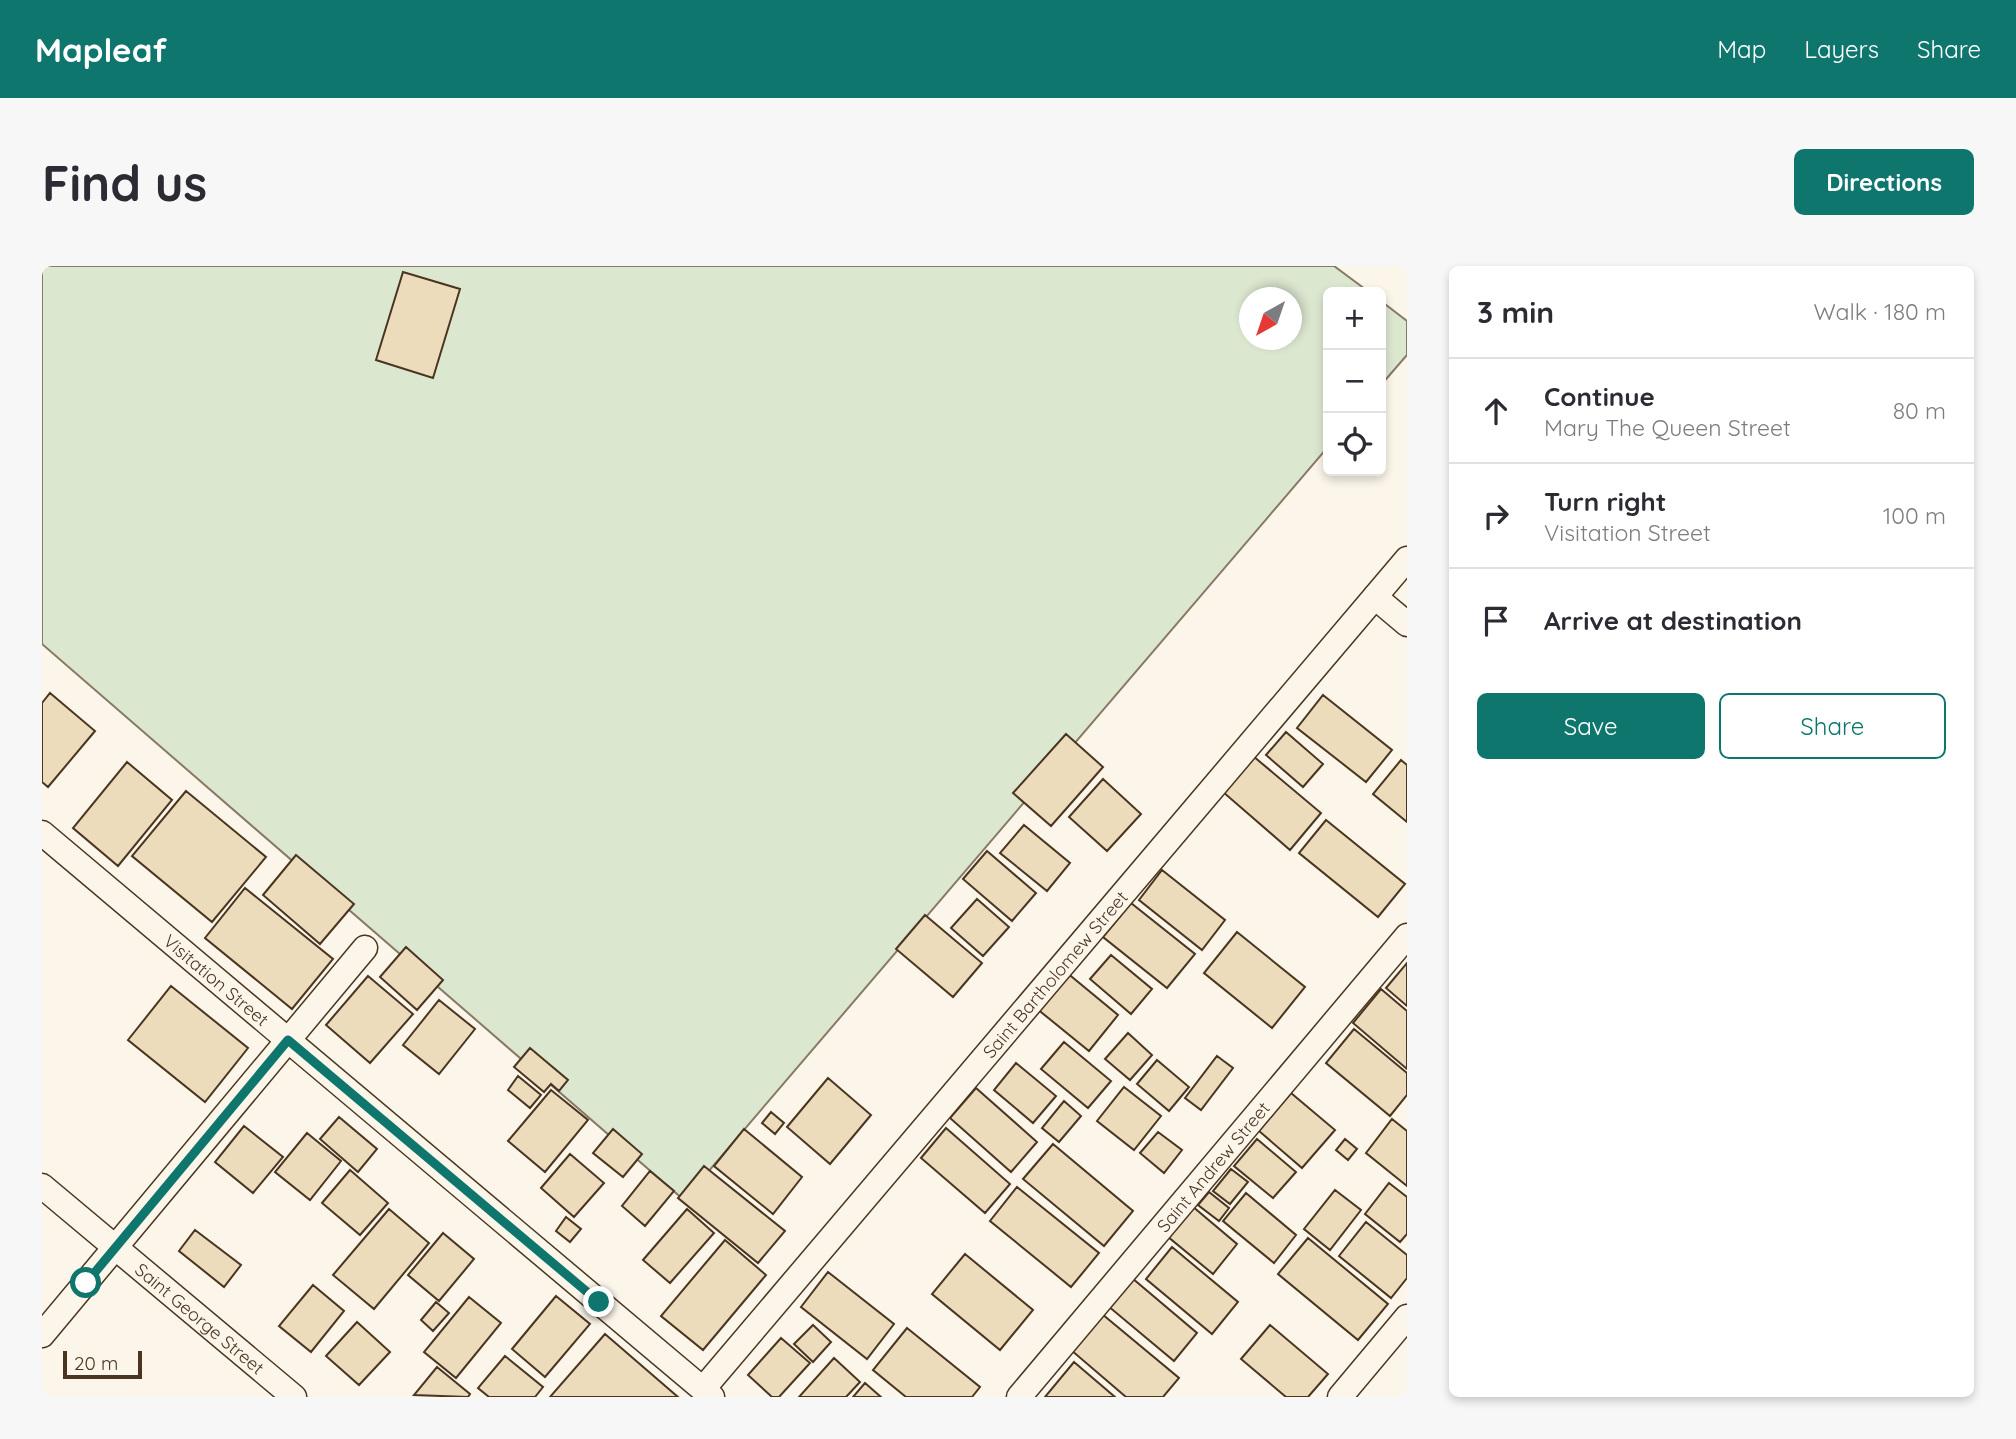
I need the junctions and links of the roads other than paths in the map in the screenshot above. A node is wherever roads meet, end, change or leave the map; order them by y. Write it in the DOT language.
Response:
graph roads {
  1 [pos="1407,559"];
  2 [pos="1375,597"];
  3 [pos="1407,624"];
  4 [pos="42,834"];
  5 [pos="1407,936"];
  6 [pos="365,948"];
  7 [pos="288,1040"];
  8 [pos="42,1185"];
  9 [pos="116,1247"];
  10 [pos="1407,1317"];
  11 [pos="42,1335"];
  12 [pos="708,1393"];
  13 [pos="294,1397"];
  14 [pos="1019,1397"];
  15 [pos="1340,1397"];
  1 -- 2 [label="street, Saint Bartholomew Street"];
  2 -- 3 [label="street"];
  2 -- 12 [label="street, Saint Bartholomew Street"];
  4 -- 7 [label="street, Visitation Street"];
  5 -- 14 [label="street, Saint Andrew Street"];
  6 -- 7 [label="street"];
  7 -- 9 [label="street"];
  7 -- 12 [label="street, Visitation Street"];
  8 -- 9 [label="street, Saint George Street"];
  9 -- 11 [label="street"];
  9 -- 13 [label="street, Saint George Street"];
  10 -- 15 [label="street"];
}
